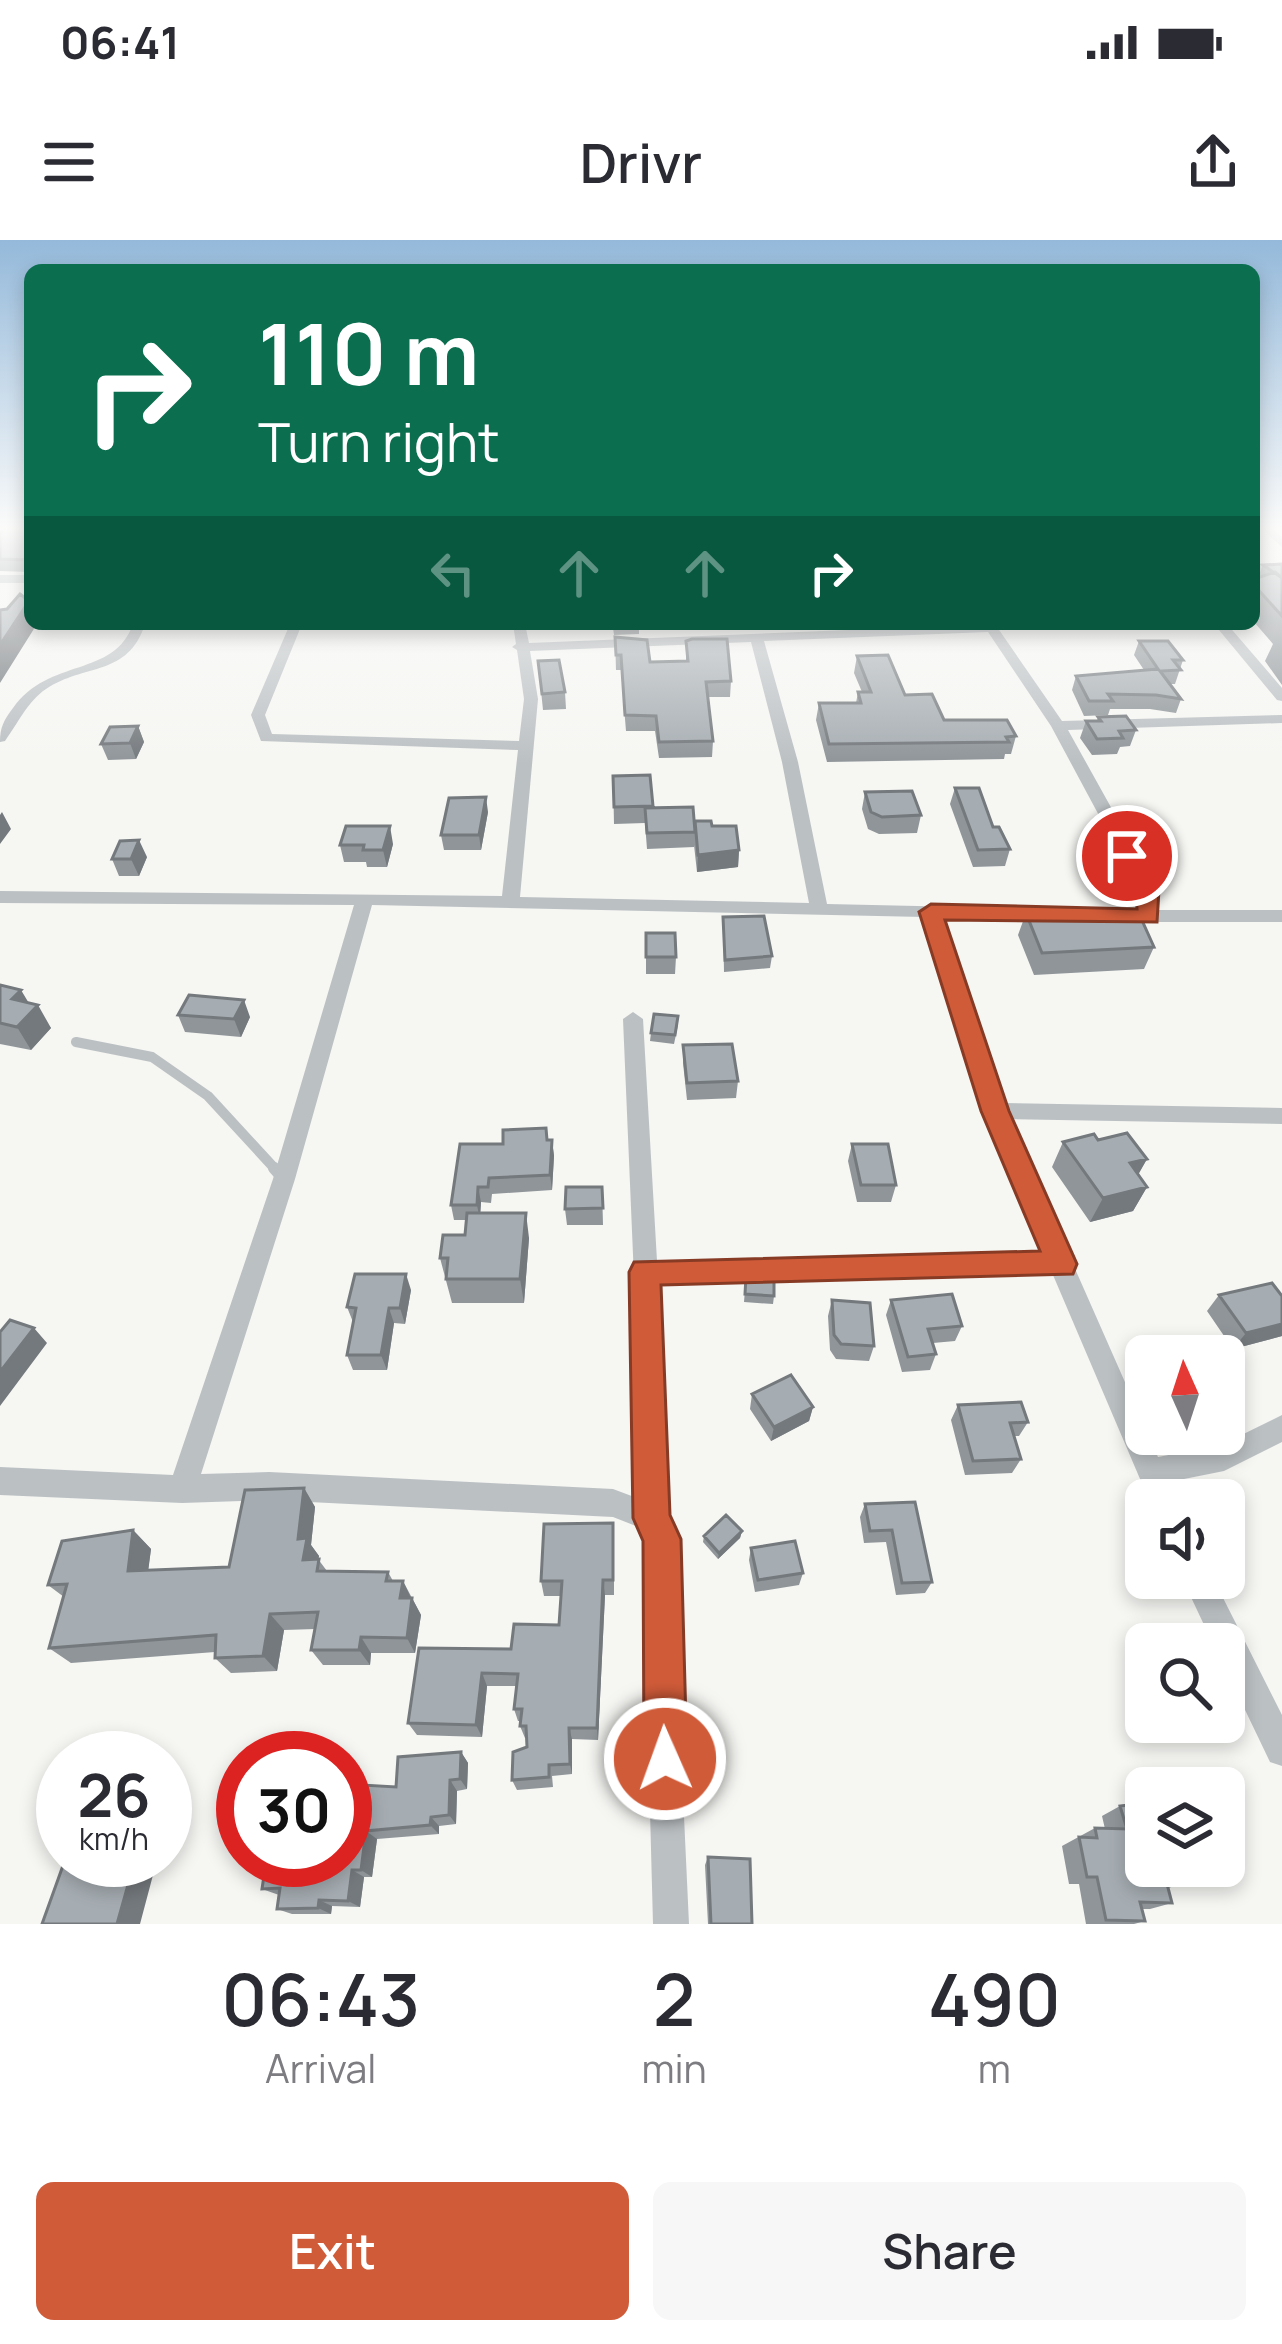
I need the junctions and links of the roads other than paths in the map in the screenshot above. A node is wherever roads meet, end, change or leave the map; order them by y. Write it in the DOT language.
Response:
graph roads {
  1 [pos="138,630"];
  2 [pos="294,630"];
  3 [pos="519,630"];
  4 [pos="827,630"];
  5 [pos="993,630"];
  6 [pos="1225,630"];
  7 [pos="757,637"];
  8 [pos="519,647"];
  9 [pos="1282,697"];
  10 [pos="1282,719"];
  11 [pos="1058,726"];
  12 [pos="0,738"];
  13 [pos="523,746"];
  14 [pos="0,897"];
  15 [pos="365,898"];
  16 [pos="510,905"];
  17 [pos="819,908"];
  18 [pos="931,912"];
  19 [pos="1062,915"];
  20 [pos="1084,916"];
  21 [pos="1149,917"];
  22 [pos="1278,918"];
  23 [pos="633,1019"];
  24 [pos="76,1042"];
  25 [pos="995,1111"];
  26 [pos="1282,1116"];
  27 [pos="284,1179"];
  28 [pos="1062,1264"];
  29 [pos="645,1272"];
  30 [pos="1282,1428"];
  31 [pos="1150,1472"];
  32 [pos="1153,1479"];
  33 [pos="0,1481"];
  34 [pos="182,1489"];
  35 [pos="651,1518"];
  36 [pos="1207,1599"];
  37 [pos="1282,1750"];
  38 [pos="671,1924"];
  1 -- 12 [label="street"];
  2 -- 13 [label="street"];
  3 -- 8 [label="street"];
  4 -- 7 [label="street"];
  5 -- 11 [label="street"];
  6 -- 9 [label="street"];
  7 -- 8 [label="street"];
  7 -- 17 [label="street"];
  8 -- 13 [label="street"];
  10 -- 11 [label="street"];
  11 -- 21 [label="street"];
  13 -- 16 [label="street"];
  14 -- 15 [label="street"];
  15 -- 16 [label="street"];
  15 -- 27 [label="street"];
  16 -- 17 [label="street"];
  17 -- 18 [label="street"];
  18 -- 19 [label="street"];
  18 -- 25 [label="street"];
  20 -- 21 [label="street"];
  21 -- 22 [label="street"];
  23 -- 29 [label="street"];
  24 -- 27 [label="lane"];
  25 -- 26 [label="street"];
  25 -- 28 [label="street"];
  27 -- 34 [label="street"];
  28 -- 29 [label="street"];
  28 -- 31 [label="street"];
  29 -- 35 [label="street"];
  30 -- 31 [label="street"];
  31 -- 32 [label="street"];
  33 -- 34 [label="street"];
  34 -- 35 [label="street"];
  35 -- 38 [label="street"];
  36 -- 37 [label="street"];
}
